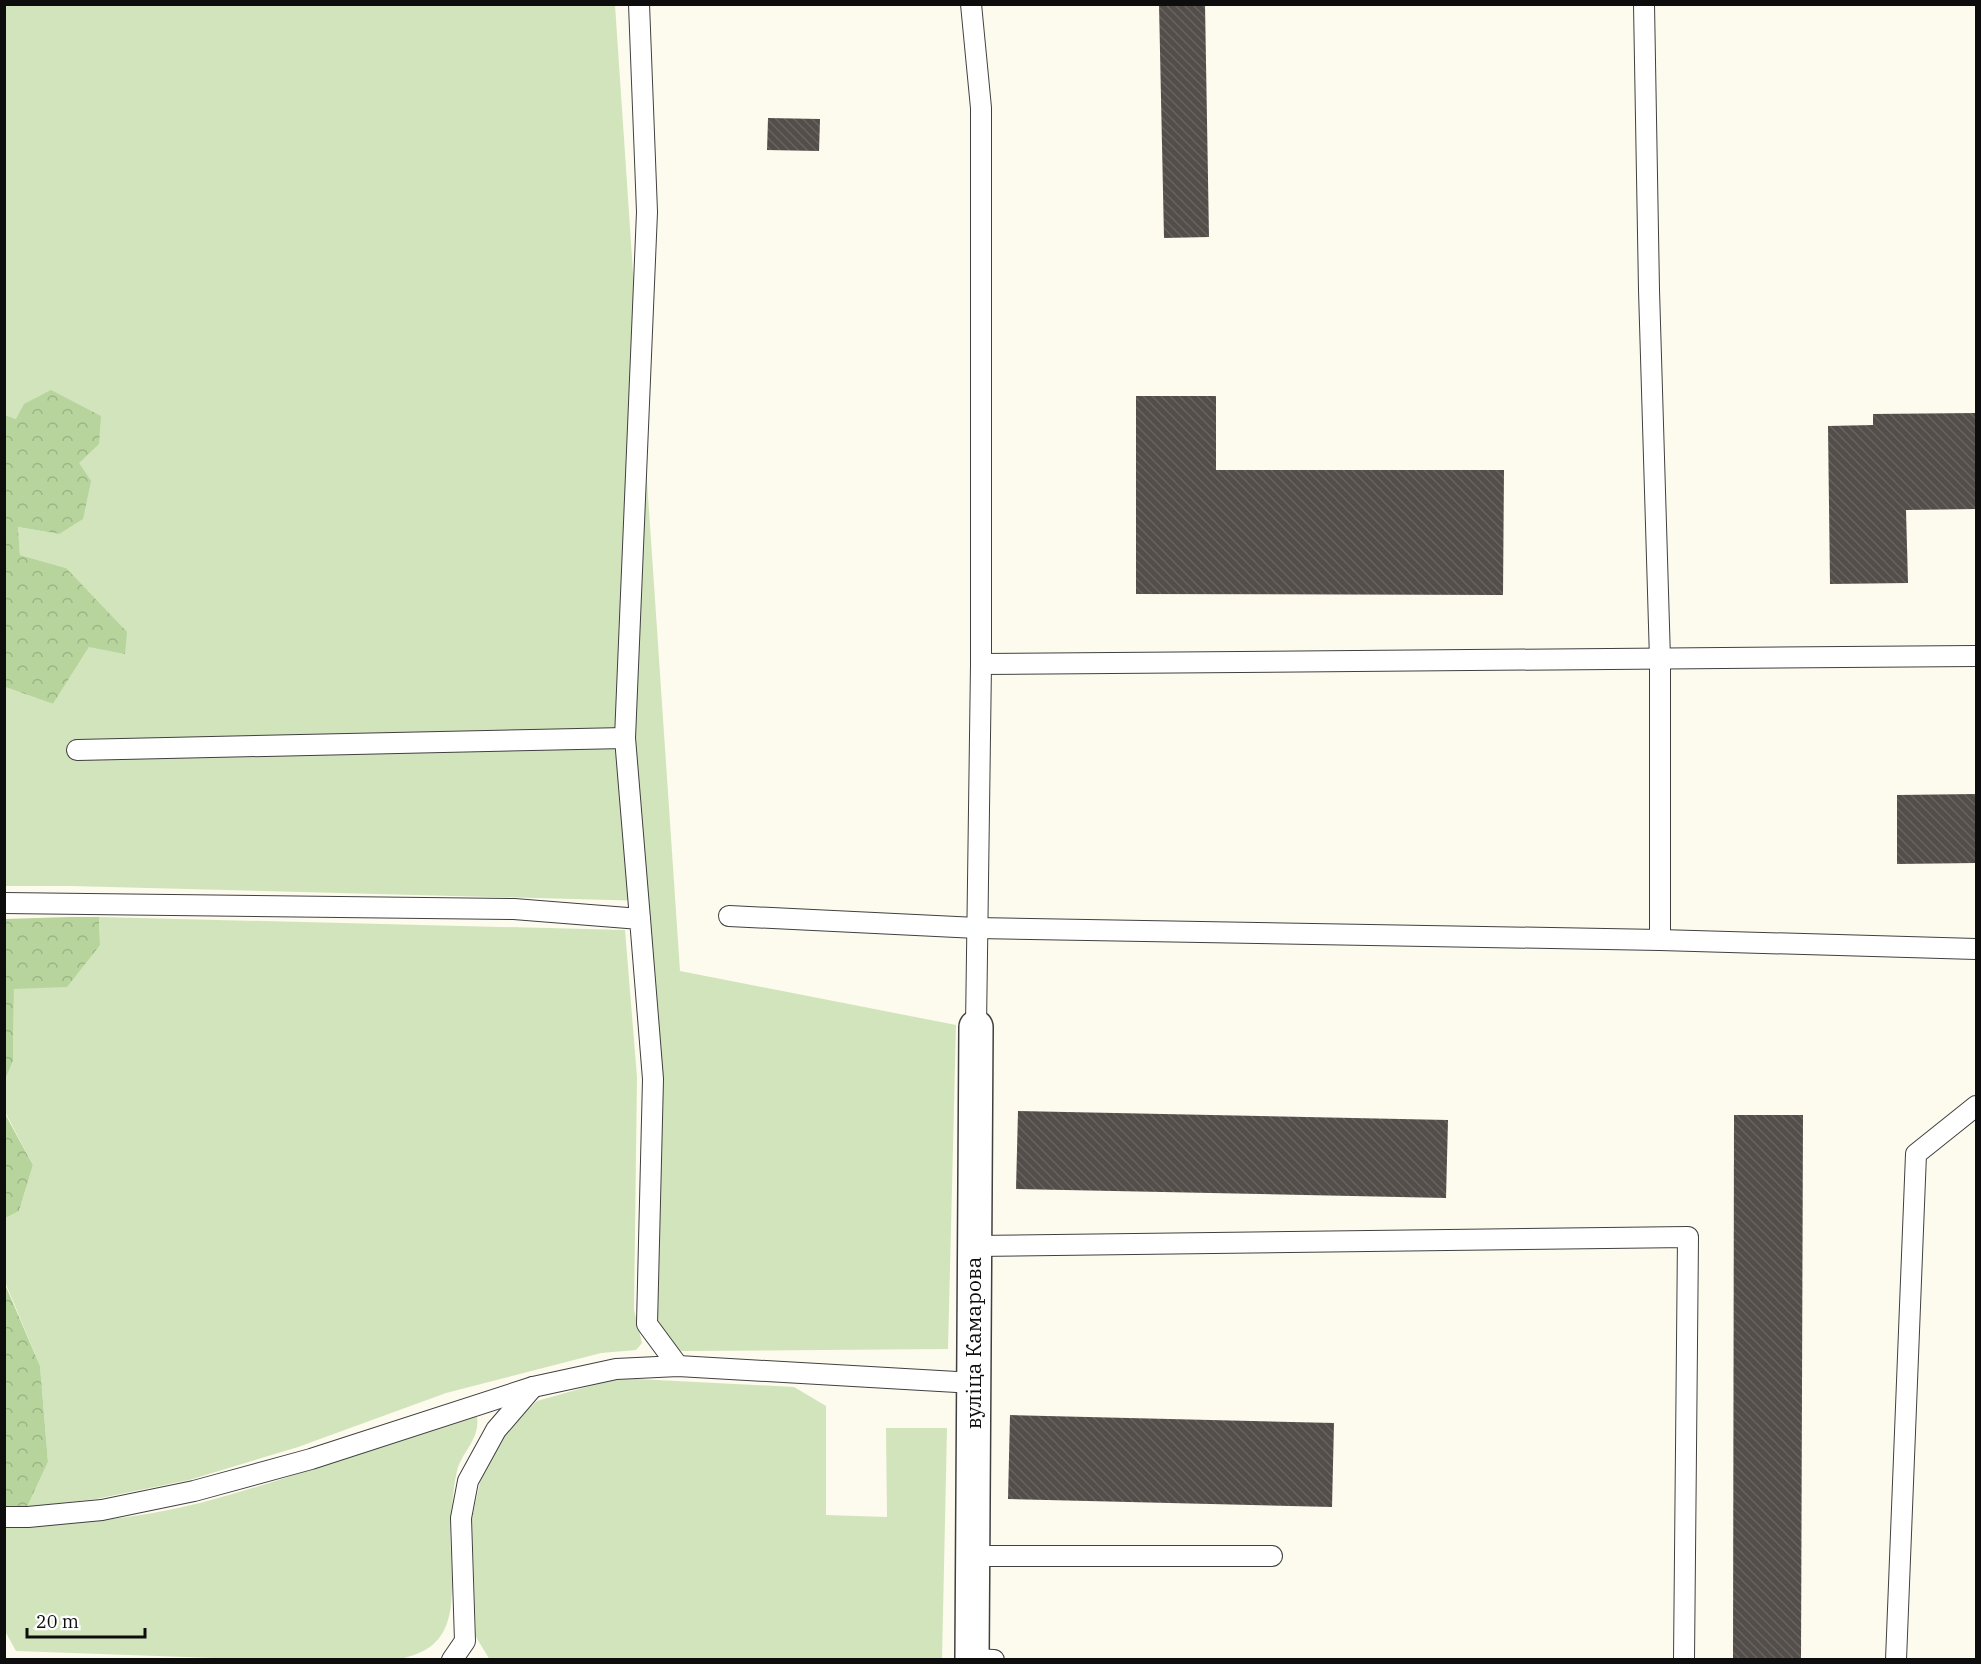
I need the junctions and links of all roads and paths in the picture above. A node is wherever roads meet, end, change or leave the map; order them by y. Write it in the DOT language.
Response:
graph roads {
  1 [pos="639,4"];
  2 [pos="971,4"];
  3 [pos="1644,4"];
  4 [pos="1977,656"];
  5 [pos="1660,659"];
  6 [pos="981,664"];
  7 [pos="625,738"];
  8 [pos="76,750"];
  9 [pos="4,903"];
  10 [pos="729,916"];
  11 [pos="640,919"];
  12 [pos="977,928"];
  13 [pos="1660,940"];
  14 [pos="1977,949"];
  15 [pos="976,1026"];
  16 [pos="1977,1106"];
  17 [pos="975,1246"];
  18 [pos="678,1366"];
  19 [pos="974,1383"];
  20 [pos="533,1387"];
  21 [pos="4,1517"];
  22 [pos="972,1556"];
  23 [pos="1272,1556"];
  24 [pos="453,1659"];
  25 [pos="972,1659"];
  26 [pos="994,1659"];
  27 [pos="1684,1659"];
  28 [pos="1896,1659"];
  1 -- 7 [label="lane"];
  2 -- 6 [label="lane"];
  3 -- 5 [label="lane"];
  4 -- 5 [label="lane"];
  5 -- 6 [label="lane"];
  5 -- 13 [label="lane"];
  6 -- 12 [label="lane"];
  7 -- 8 [label="lane"];
  7 -- 11 [label="lane"];
  9 -- 11 [label="lane"];
  10 -- 12 [label="lane"];
  11 -- 18 [label="lane"];
  12 -- 13 [label="lane"];
  12 -- 15 [label="lane"];
  13 -- 14 [label="lane"];
  15 -- 17 [label="street, вуліца Камарова"];
  16 -- 28 [label="lane"];
  17 -- 19 [label="street, вуліца Камарова"];
  17 -- 27 [label="lane"];
  18 -- 19 [label="lane"];
  18 -- 20 [label="lane"];
  19 -- 22 [label="street, вуліца Камарова"];
  20 -- 21 [label="lane"];
  20 -- 24 [label="lane"];
  22 -- 23 [label="lane"];
  22 -- 25 [label="street, вуліца Камарова"];
  25 -- 26 [label="lane"];
}
